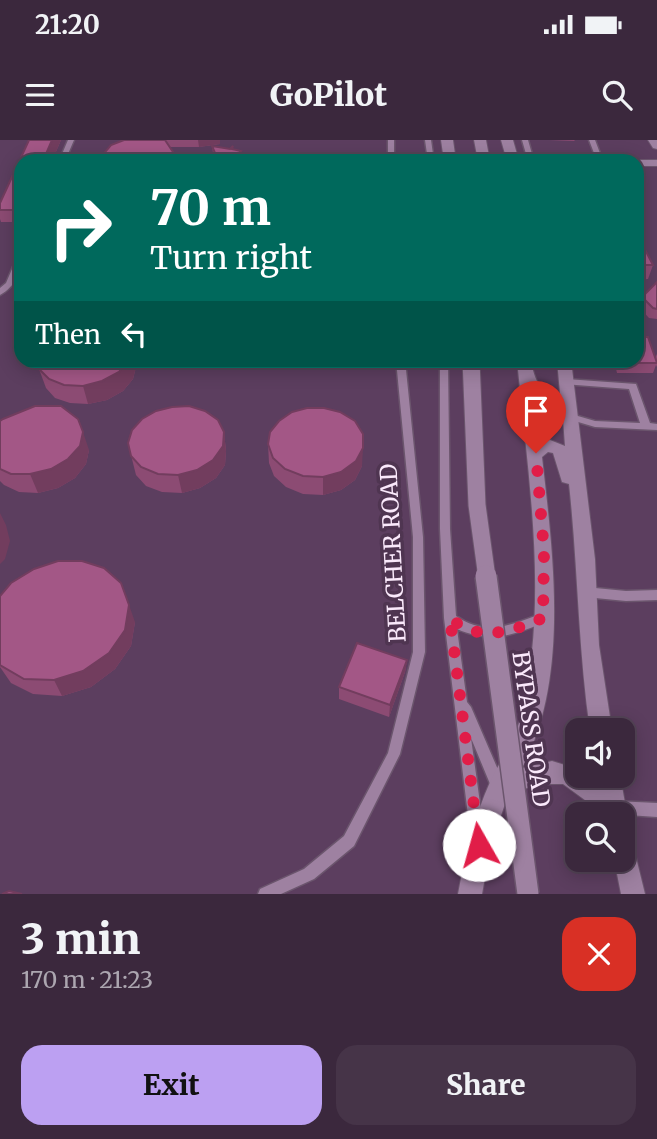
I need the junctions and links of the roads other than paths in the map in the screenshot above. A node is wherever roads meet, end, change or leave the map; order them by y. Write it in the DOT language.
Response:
graph roads {
  1 [pos="654,140"];
  2 [pos="657,146"];
  3 [pos="14,274"];
  4 [pos="0,292"];
  5 [pos="401,368"];
  6 [pos="444,368"];
  7 [pos="471,368"];
  8 [pos="565,368"];
  9 [pos="526,370"];
  10 [pos="566,382"];
  11 [pos="570,417"];
  12 [pos="651,426"];
  13 [pos="536,453"];
  14 [pos="579,492"];
  15 [pos="585,592"];
  16 [pos="657,595"];
  17 [pos="450,618"];
  18 [pos="543,618"];
  19 [pos="459,691"];
  20 [pos="599,718"];
  21 [pos="499,788"];
  22 [pos="606,802"];
  23 [pos="657,810"];
  24 [pos="635,811"];
  25 [pos="479,845"];
  26 [pos="629,872"];
  27 [pos="265,894"];
  28 [pos="470,894"];
  29 [pos="528,894"];
  30 [pos="634,894"];
  1 -- 2 [label="street"];
  3 -- 4 [label="lane"];
  5 -- 27 [label="lane, BELCHER ROAD"];
  6 -- 17 [label="lane"];
  7 -- 29 [label="street, BYPASS ROAD, bridge"];
  8 -- 10 [label="street"];
  9 -- 11 [label="street"];
  9 -- 13 [label="street"];
  10 -- 11 [label="street"];
  10 -- 12 [label="lane"];
  11 -- 12 [label="lane"];
  11 -- 14 [label="street"];
  13 -- 14 [label="street"];
  13 -- 18 [label="street"];
  14 -- 15 [label="street"];
  15 -- 16 [label="lane"];
  15 -- 20 [label="street"];
  17 -- 18 [label="lane"];
  17 -- 19 [label="lane"];
  18 -- 21 [label="street"];
  19 -- 21 [label="lane"];
  19 -- 25 [label="lane"];
  21 -- 22 [label="street"];
  21 -- 25 [label="street"];
  23 -- 24 [label="lane"];
  25 -- 28 [label="street"];
  26 -- 30 [label="street"];
}
